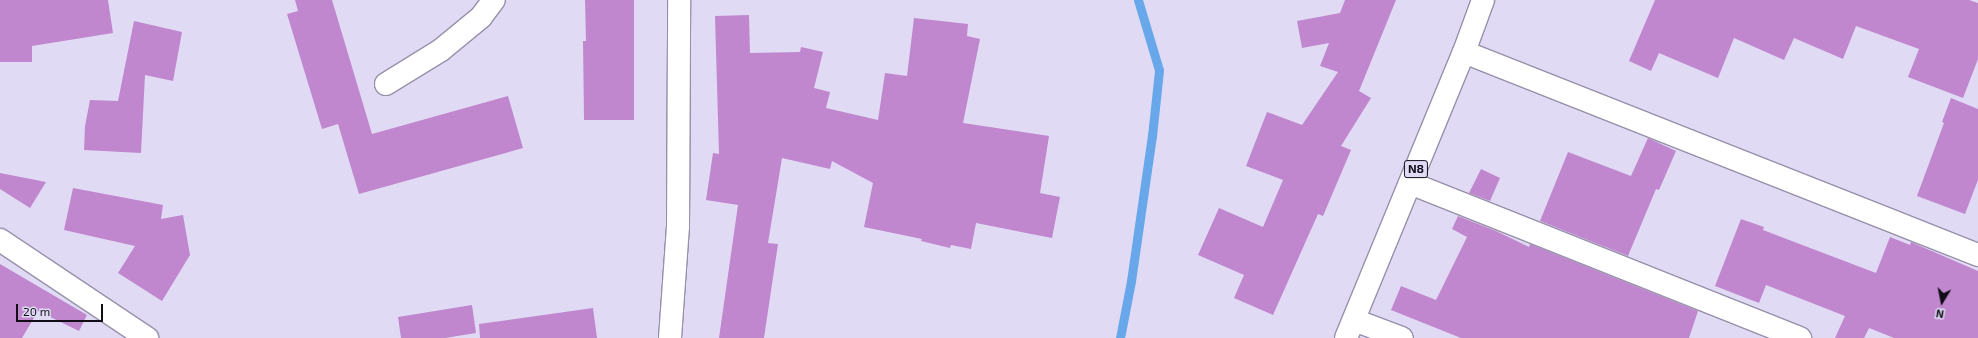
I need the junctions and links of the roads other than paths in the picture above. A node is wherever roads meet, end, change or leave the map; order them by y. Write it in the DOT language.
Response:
graph roads {
  1 [pos="494,0"];
  2 [pos="679,0"];
  3 [pos="1484,0"];
  4 [pos="1464,52"];
  5 [pos="386,84"];
  6 [pos="1410,183"];
  7 [pos="0,240"];
  8 [pos="1978,255"];
  9 [pos="1350,329"];
  10 [pos="147,338"];
  11 [pos="670,338"];
  12 [pos="1402,338"];
  13 [pos="1800,338"];
  1 -- 5 [label="street"];
  2 -- 11 [label="street"];
  3 -- 4 [label="street, N8"];
  4 -- 6 [label="street, N8"];
  4 -- 8 [label="street"];
  6 -- 9 [label="street, N8"];
  6 -- 13 [label="street"];
  7 -- 10 [label="street"];
  9 -- 12 [label="street"];
}
